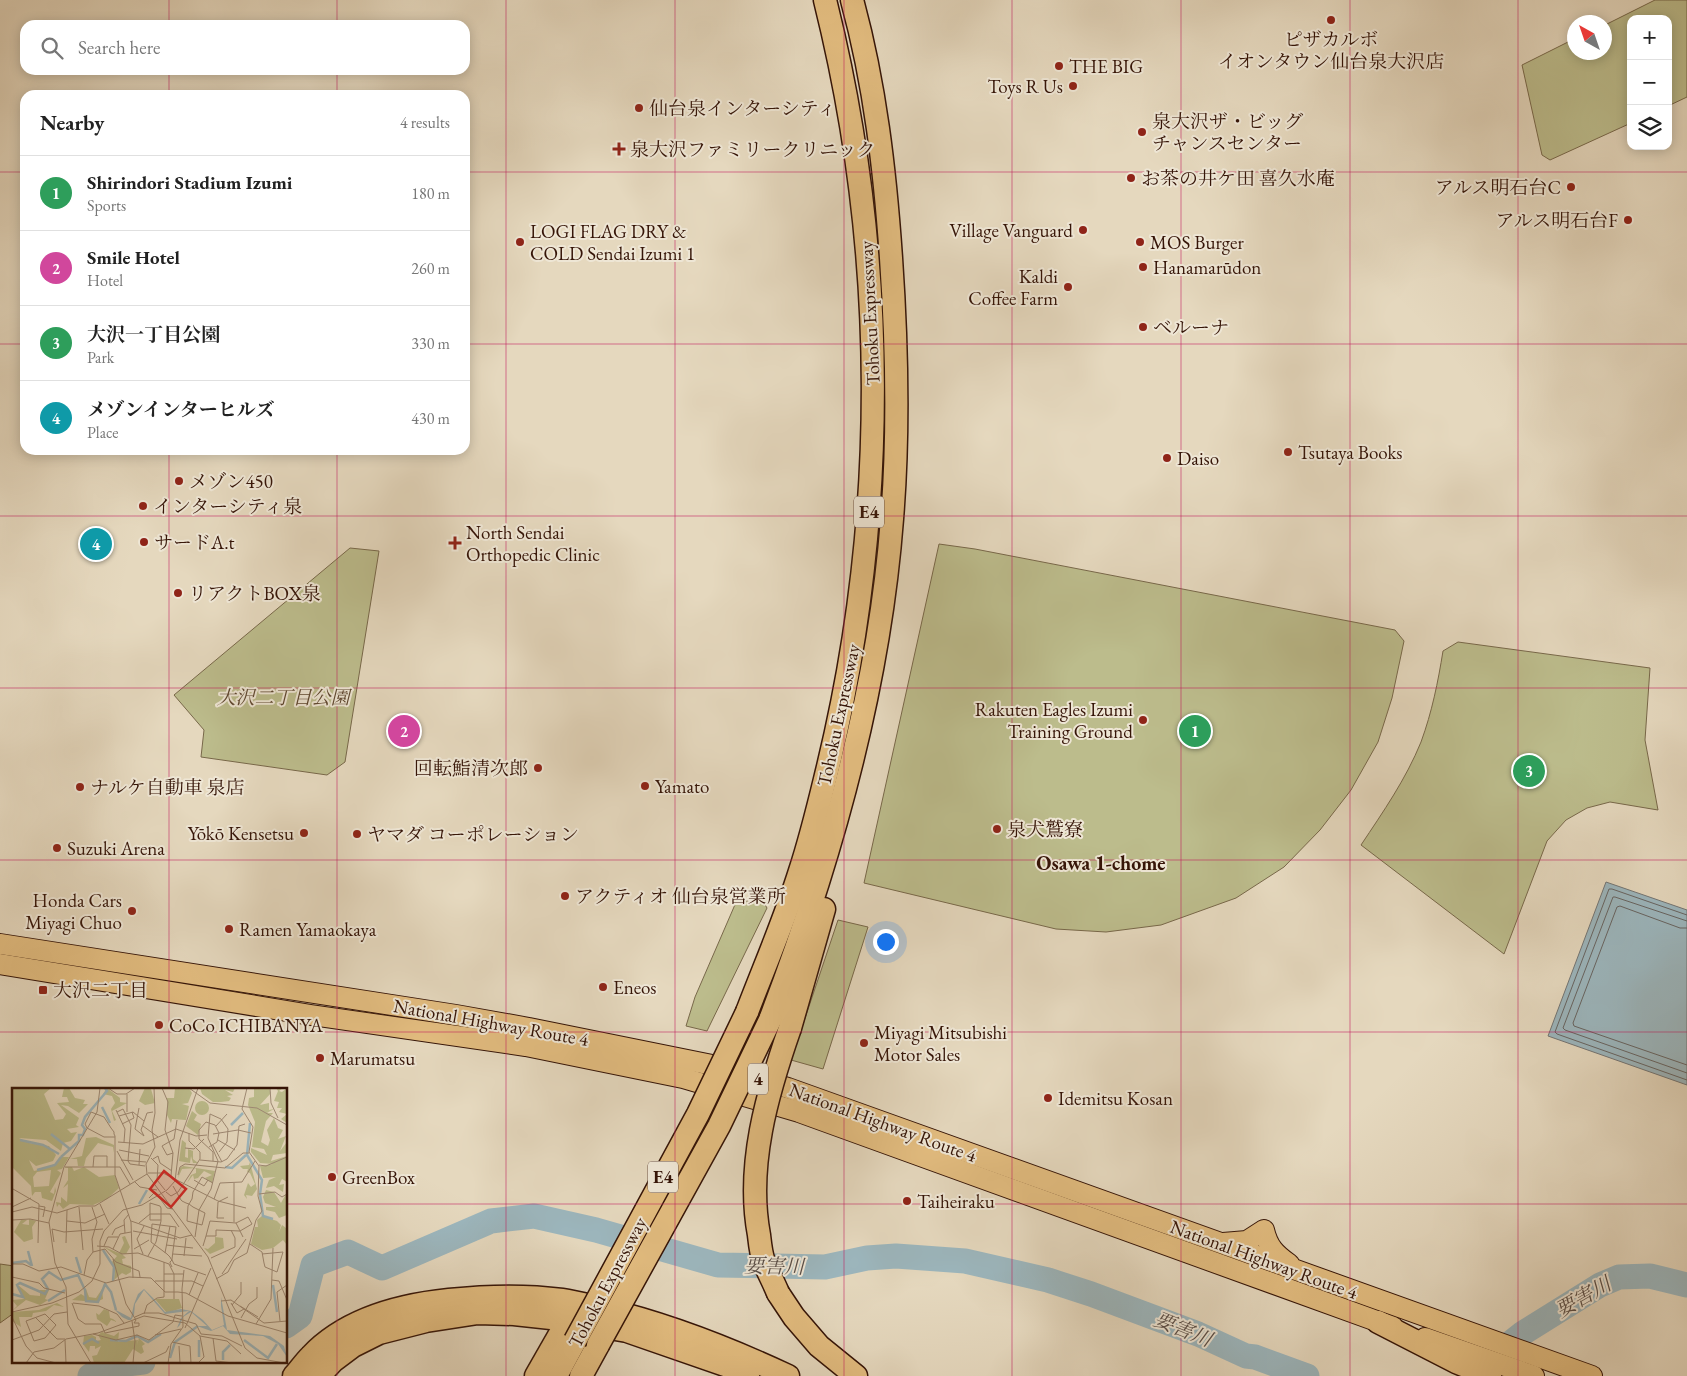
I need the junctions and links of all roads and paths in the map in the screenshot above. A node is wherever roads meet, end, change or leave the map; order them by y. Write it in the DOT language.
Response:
graph roads {
  1 [pos="825,0"];
  2 [pos="852,0"];
  3 [pos="872,676"];
  4 [pos="0,944"];
  5 [pos="0,964"];
  6 [pos="1219,1243"];
  7 [pos="1298,1272"];
  8 [pos="1378,1322"];
  9 [pos="567,1337"];
  10 [pos="1498,1371"];
  11 [pos="294,1376"];
  12 [pos="319,1376"];
  13 [pos="536,1376"];
  14 [pos="556,1376"];
  15 [pos="581,1376"];
  16 [pos="748,1376"];
  17 [pos="788,1376"];
  18 [pos="856,1376"];
  19 [pos="1534,1376"];
  20 [pos="1592,1376"];
  1 -- 9 [label="highway, Tohoku Expressway / E4, bridge"];
  2 -- 3 [label="highway, Tohoku Expressway / E4"];
  3 -- 15 [label="highway, Tohoku Expressway / E4, bridge"];
  3 -- 18 [label="highway, bridge"];
  4 -- 6 [label="highway, National Highway Route 4 / 4"];
  5 -- 8 [label="highway, National Highway Route 4 / 4"];
  6 -- 7 [label="highway, National Highway Route 4 / 4"];
  6 -- 7 [label="highway"];
  7 -- 20 [label="highway, National Highway Route 4 / 4"];
  8 -- 10 [label="highway"];
  9 -- 13 [label="highway"];
  9 -- 14 [label="highway, Tohoku Expressway"];
  10 -- 19 [label="highway"];
  11 -- 17 [label="highway"];
  12 -- 16 [label="highway"];
}
